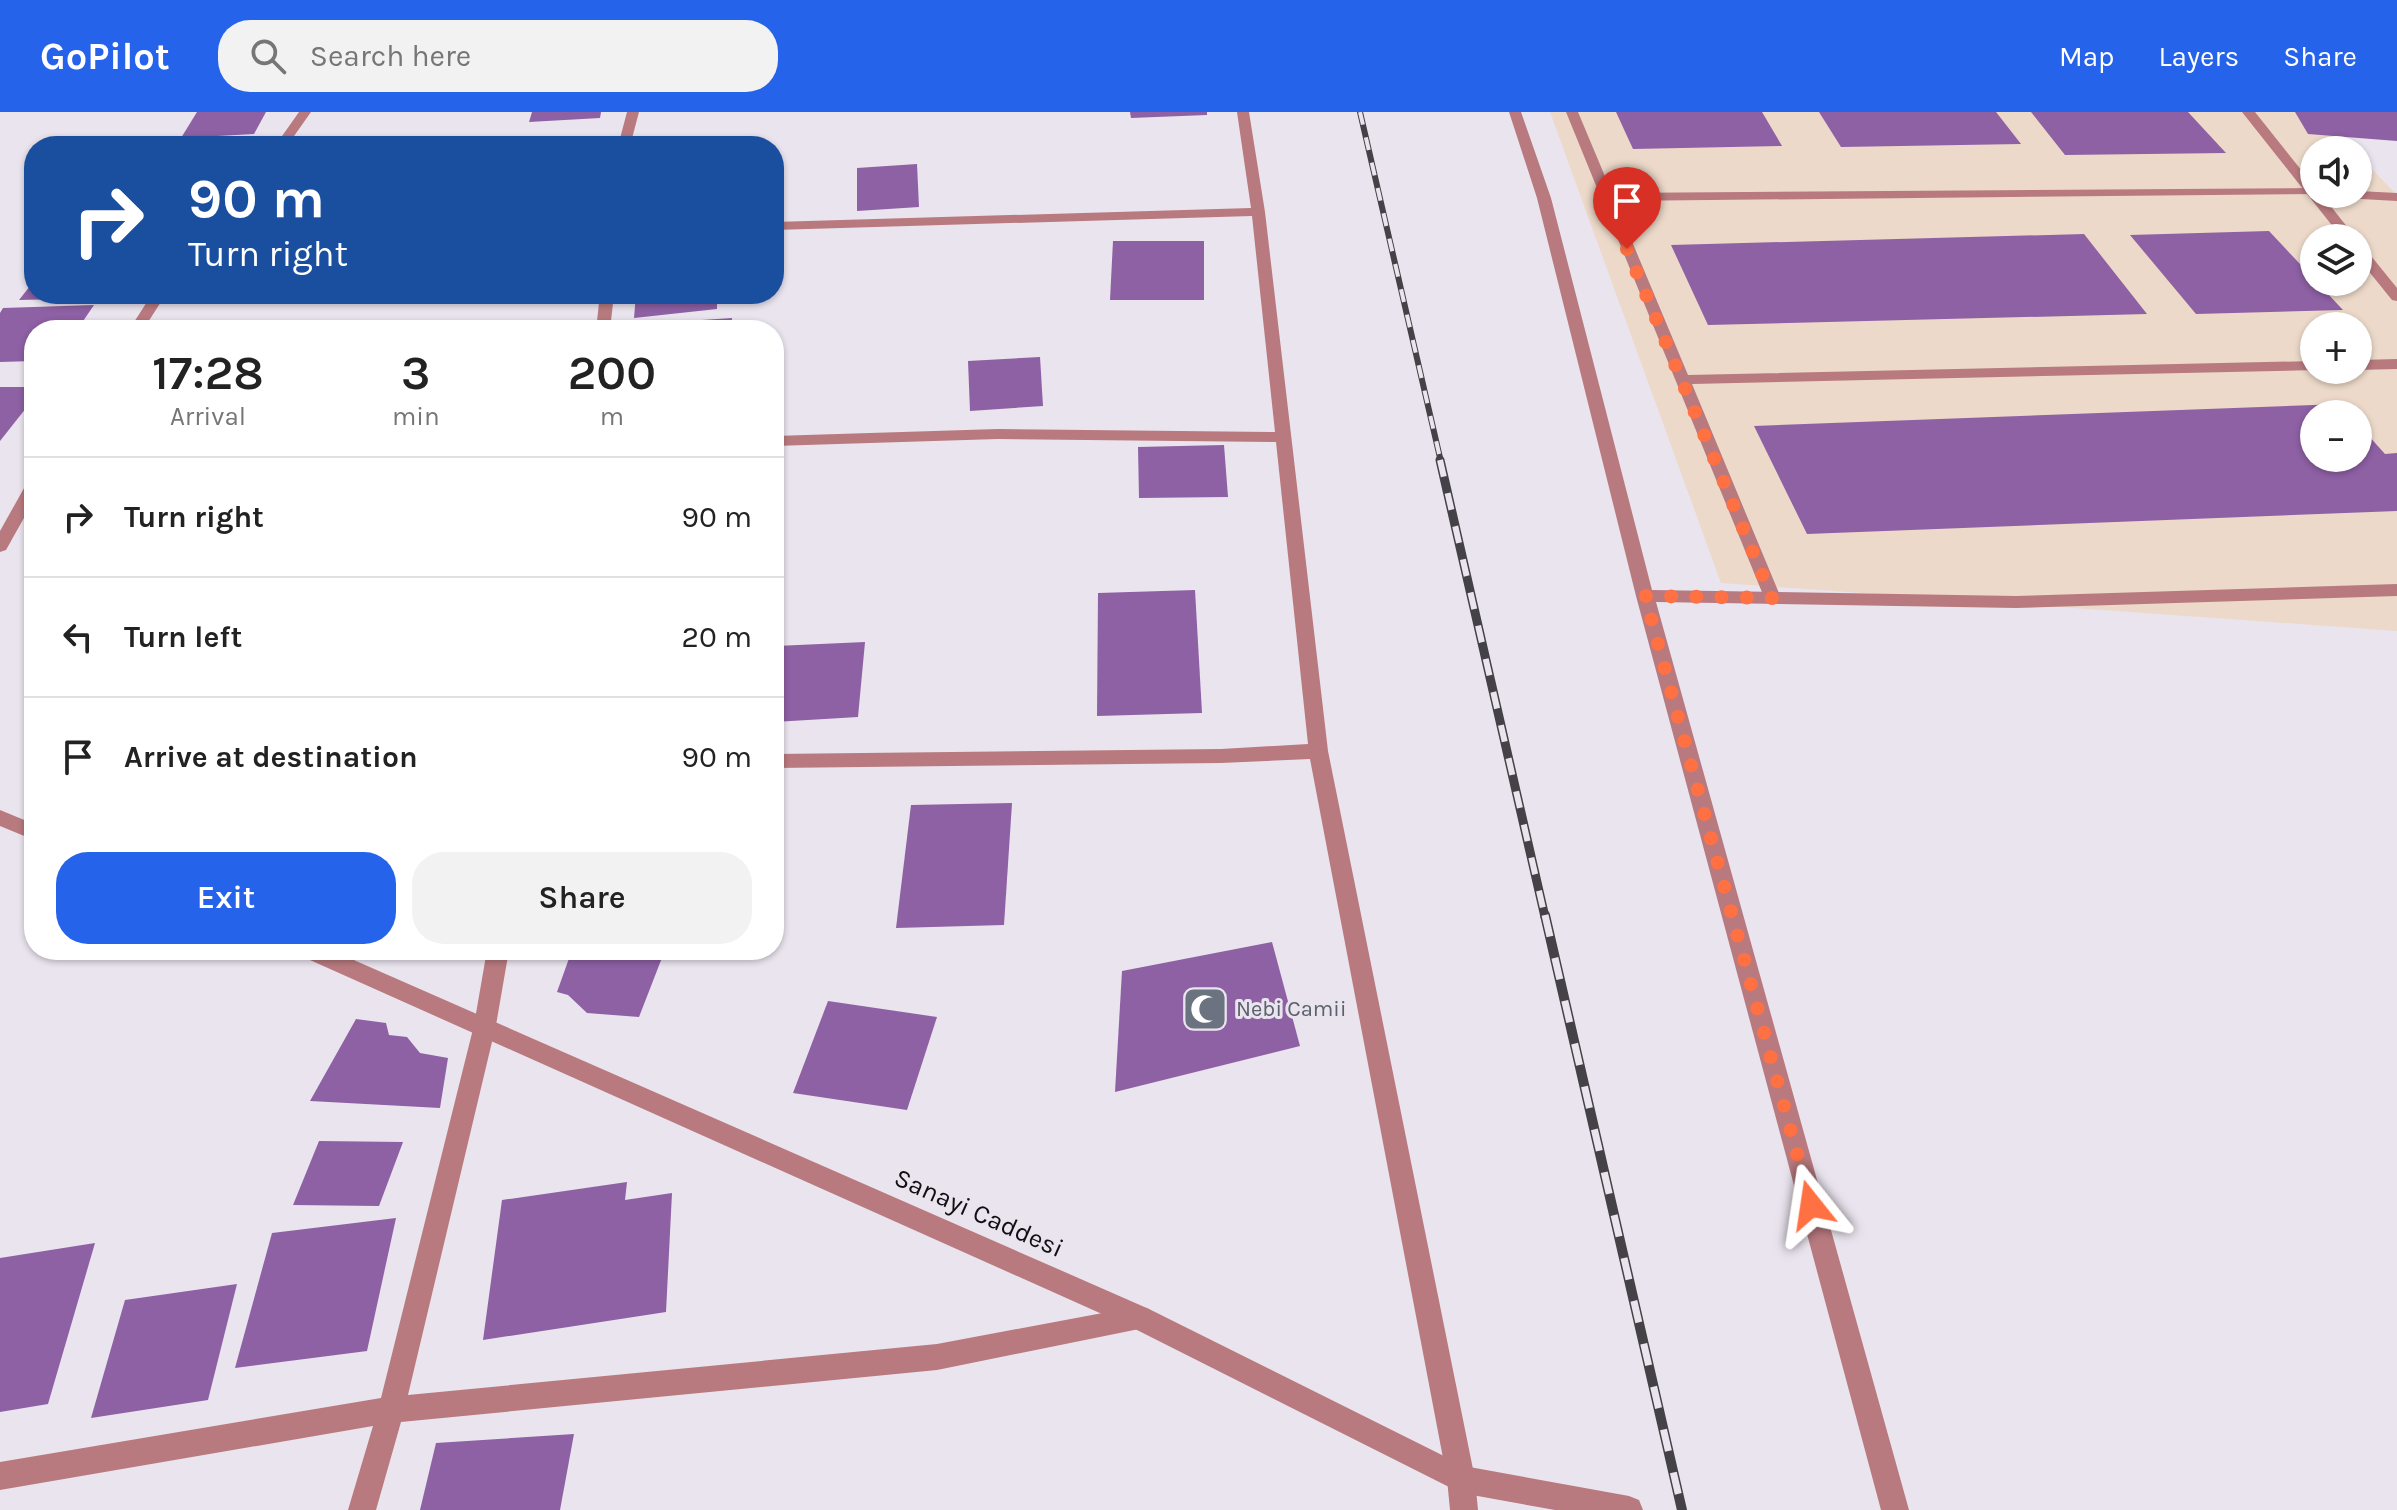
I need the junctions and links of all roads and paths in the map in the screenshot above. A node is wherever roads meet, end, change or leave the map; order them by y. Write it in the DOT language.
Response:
graph roads {
  1 [pos="305,112"];
  2 [pos="633,112"];
  3 [pos="1243,112"];
  4 [pos="1515,112"];
  5 [pos="1572,112"];
  6 [pos="2248,112"];
  7 [pos="288,136"];
  8 [pos="627,136"];
  9 [pos="2300,177"];
  10 [pos="2300,192"];
  11 [pos="2372,196"];
  12 [pos="1605,197"];
  13 [pos="2397,197"];
  14 [pos="2325,208"];
  15 [pos="1258,212"];
  16 [pos="2338,224"];
  17 [pos="784,226"];
  18 [pos="2372,266"];
  19 [pos="2397,297"];
  20 [pos="2397,364"];
  21 [pos="2372,365"];
  22 [pos="2300,366"];
  23 [pos="1681,380"];
  24 [pos="1282,437"];
  25 [pos="784,441"];
  26 [pos="24,503"];
  27 [pos="0,546"];
  28 [pos="2397,590"];
  29 [pos="1645,596"];
  30 [pos="1772,598"];
  31 [pos="1318,751"];
  32 [pos="784,761"];
  33 [pos="0,818"];
  34 [pos="24,828"];
  35 [pos="332,960"];
  36 [pos="496,960"];
  37 [pos="485,1025"];
  38 [pos="1140,1318"];
  39 [pos="391,1410"];
  40 [pos="0,1476"];
  41 [pos="1461,1479"];
  42 [pos="362,1510"];
  43 [pos="1464,1510"];
  44 [pos="1629,1510"];
  45 [pos="1895,1510"];
  1 -- 7 [label="street"];
  2 -- 8 [label="street"];
  3 -- 15 [label="street"];
  4 -- 29 [label="street"];
  5 -- 12 [label="street"];
  6 -- 9 [label="street"];
  10 -- 12 [label="street"];
  11 -- 13 [label="street"];
  12 -- 23 [label="street"];
  14 -- 16 [label="street"];
  15 -- 17 [label="street"];
  15 -- 24 [label="street"];
  18 -- 19 [label="street"];
  20 -- 21 [label="street"];
  22 -- 23 [label="street"];
  23 -- 30 [label="street"];
  24 -- 25 [label="street"];
  24 -- 31 [label="street"];
  26 -- 27 [label="street"];
  28 -- 30 [label="street"];
  29 -- 30 [label="street"];
  29 -- 45 [label="street"];
  31 -- 32 [label="street"];
  31 -- 41 [label="street"];
  33 -- 34 [label="street"];
  35 -- 37 [label="street, Sanayi Caddesi"];
  36 -- 37 [label="street"];
  37 -- 38 [label="street, Sanayi Caddesi"];
  37 -- 39 [label="street"];
  38 -- 39 [label="street"];
  38 -- 41 [label="street, Sanayi Caddesi"];
  39 -- 40 [label="street"];
  39 -- 42 [label="street"];
  41 -- 43 [label="street"];
  41 -- 44 [label="street, Sanayi Caddesi"];
}
